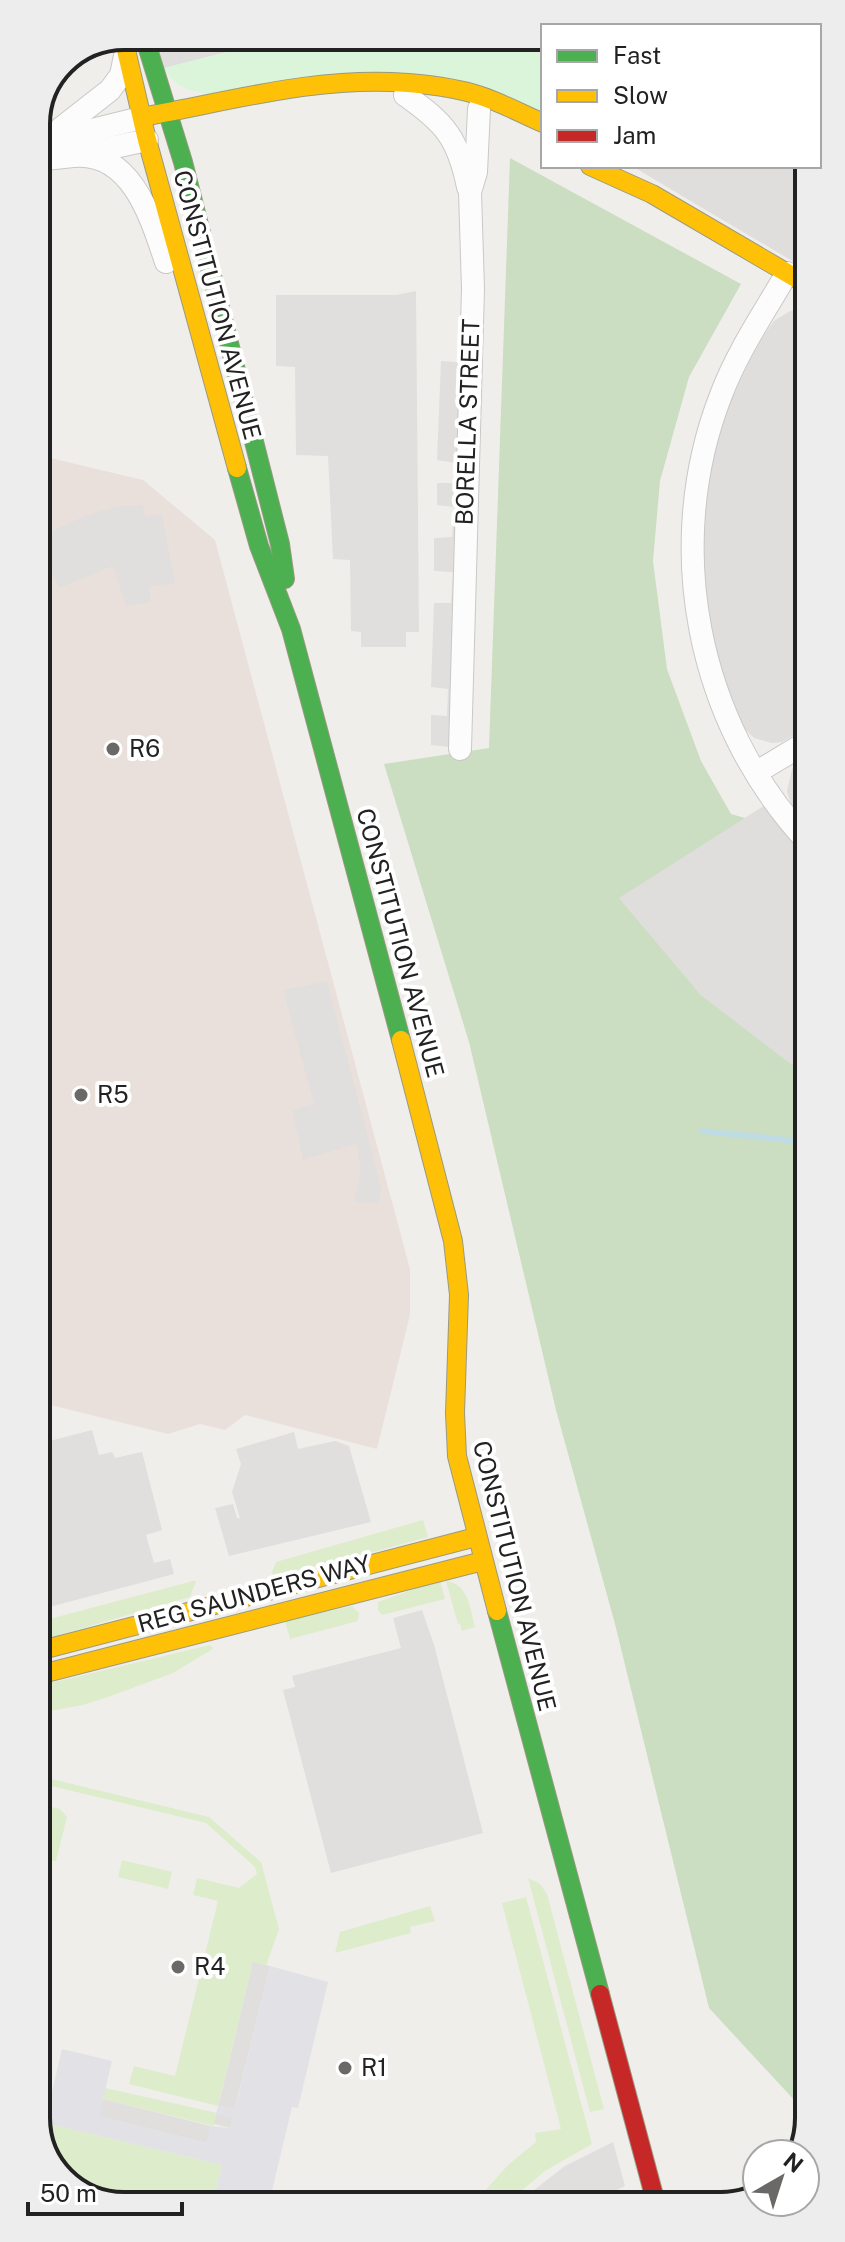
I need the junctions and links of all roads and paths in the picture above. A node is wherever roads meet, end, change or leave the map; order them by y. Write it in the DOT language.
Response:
graph roads {
  1 [pos="123,50"];
  2 [pos="126,50"];
  3 [pos="148,50"];
  4 [pos="405,95"];
  5 [pos="479,102"];
  6 [pos="166,112"];
  7 [pos="141,118"];
  8 [pos="210,122"];
  9 [pos="541,122"];
  10 [pos="180,131"];
  11 [pos="541,138"];
  12 [pos="50,140"];
  13 [pos="147,140"];
  14 [pos="50,145"];
  15 [pos="50,152"];
  16 [pos="73,156"];
  17 [pos="594,168"];
  18 [pos="620,168"];
  19 [pos="470,192"];
  20 [pos="652,194"];
  21 [pos="795,278"];
  22 [pos="795,281"];
  23 [pos="193,312"];
  24 [pos="291,629"];
  25 [pos="460,749"];
  26 [pos="795,749"];
  27 [pos="757,772"];
  28 [pos="795,827"];
  29 [pos="476,1537"];
  30 [pos="483,1561"];
  31 [pos="356,1569"];
  32 [pos="362,1591"];
  33 [pos="213,1604"];
  34 [pos="221,1628"];
  35 [pos="50,1648"];
  36 [pos="50,1672"];
  37 [pos="653,2192"];
  1 -- 12 [label="street"];
  2 -- 7 [label="street, CONSTITUTION AVENUE"];
  3 -- 6 [label="street, CONSTITUTION AVENUE"];
  4 -- 5 [label="street"];
  4 -- 8 [label="street"];
  4 -- 19 [label="street"];
  5 -- 6 [label="street"];
  5 -- 9 [label="street"];
  5 -- 11 [label="street"];
  5 -- 19 [label="street, BORELLA STREET"];
  6 -- 7 [label="street"];
  6 -- 10 [label="street, CONSTITUTION AVENUE"];
  7 -- 13 [label="street, CONSTITUTION AVENUE"];
  7 -- 14 [label="street"];
  10 -- 13 [label="street"];
  10 -- 24 [label="street, CONSTITUTION AVENUE"];
  13 -- 16 [label="street"];
  13 -- 23 [label="street, CONSTITUTION AVENUE"];
  15 -- 16 [label="street"];
  16 -- 23 [label="street"];
  17 -- 20 [label="street"];
  18 -- 20 [label="street"];
  19 -- 25 [label="street, BORELLA STREET"];
  20 -- 21 [label="street"];
  22 -- 27 [label="street"];
  23 -- 24 [label="street, CONSTITUTION AVENUE"];
  24 -- 29 [label="street, CONSTITUTION AVENUE"];
  26 -- 27 [label="street"];
  27 -- 28 [label="street"];
  29 -- 30 [label="street, CONSTITUTION AVENUE"];
  29 -- 31 [label="street, REG SAUNDERS WAY"];
  30 -- 32 [label="street, REG SAUNDERS WAY"];
  30 -- 37 [label="street, CONSTITUTION AVENUE"];
  31 -- 32 [label="street"];
  31 -- 33 [label="street, REG SAUNDERS WAY"];
  32 -- 34 [label="street, REG SAUNDERS WAY"];
  33 -- 34 [label="street"];
  33 -- 35 [label="street, REG SAUNDERS WAY"];
  34 -- 36 [label="street, REG SAUNDERS WAY"];
}
